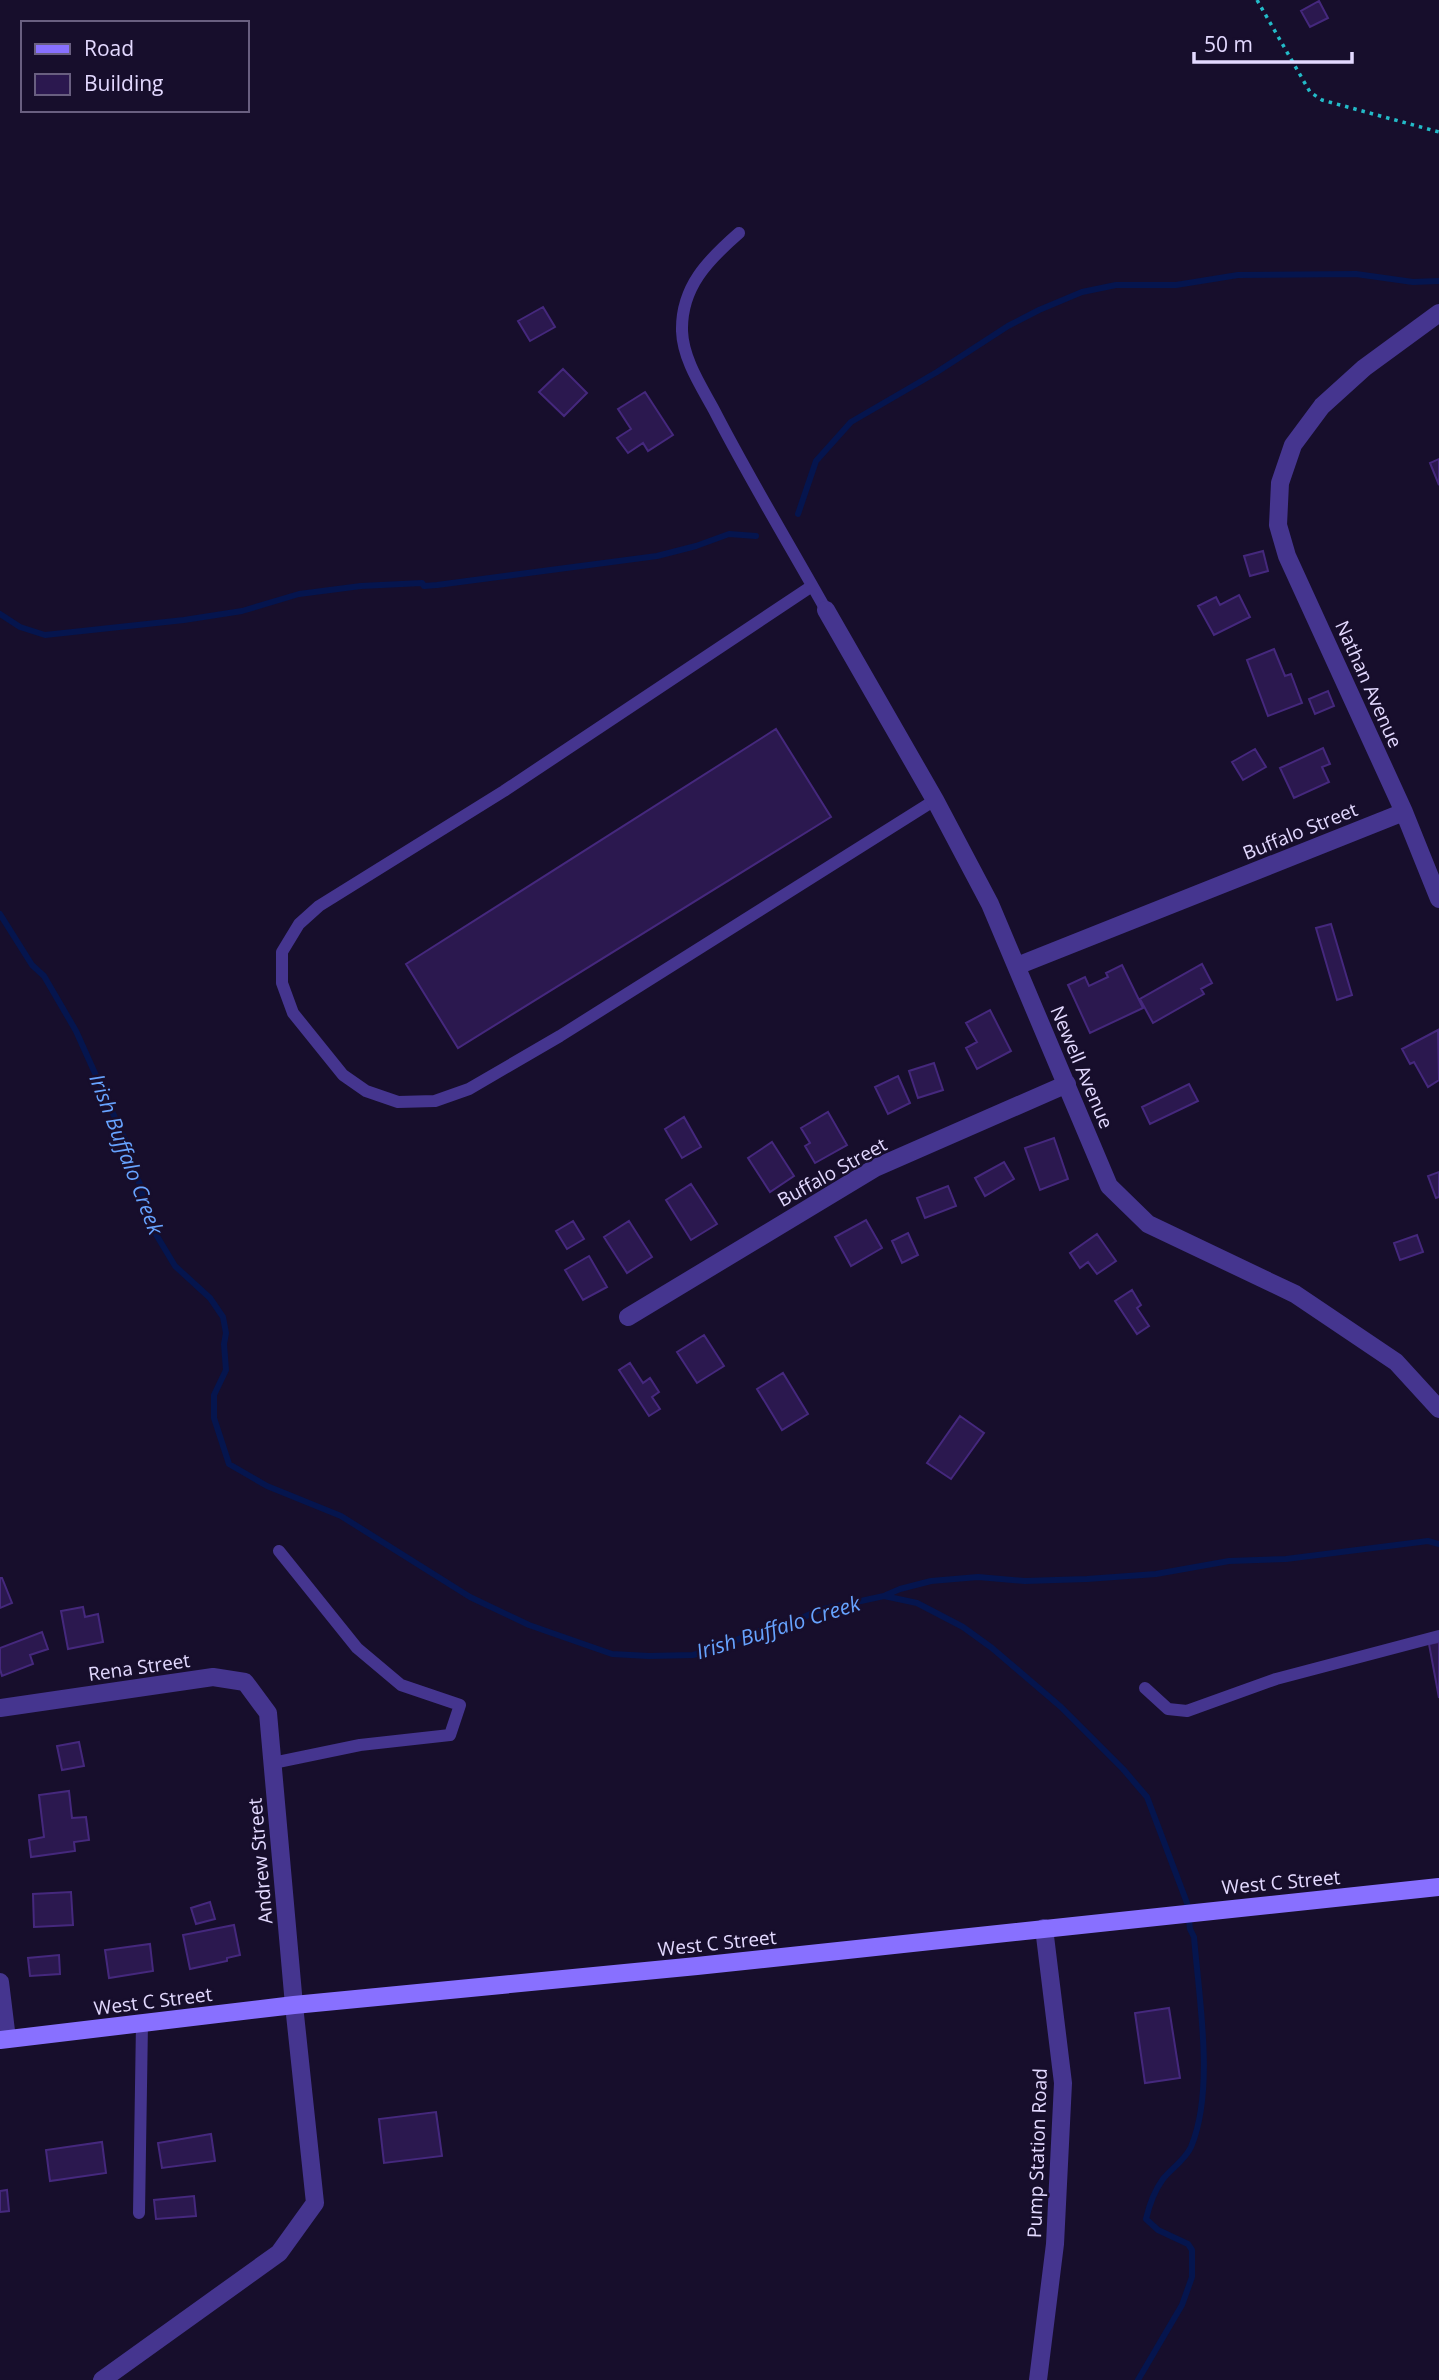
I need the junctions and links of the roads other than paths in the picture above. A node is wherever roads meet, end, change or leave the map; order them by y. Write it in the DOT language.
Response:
graph roads {
  1 [pos="739,233"];
  2 [pos="1439,313"];
  3 [pos="812,586"];
  4 [pos="826,610"];
  5 [pos="935,800"];
  6 [pos="1404,812"];
  7 [pos="1439,899"];
  8 [pos="1017,966"];
  9 [pos="1067,1084"];
  10 [pos="628,1317"];
  11 [pos="1439,1409"];
  12 [pos="279,1551"];
  13 [pos="1439,1636"];
  14 [pos="1145,1688"];
  15 [pos="0,1708"];
  16 [pos="268,1713"];
  17 [pos="273,1763"];
  18 [pos="1439,1887"];
  19 [pos="1044,1928"];
  20 [pos="0,1982"];
  21 [pos="294,2005"];
  22 [pos="142,2023"];
  23 [pos="4,2040"];
  24 [pos="139,2213"];
  25 [pos="102,2380"];
  26 [pos="1038,2380"];
  1 -- 3 [label="lane"];
  2 -- 6 [label="street, Nathan Avenue"];
  3 -- 4 [label="lane"];
  3 -- 5 [label="lane"];
  4 -- 5 [label="street, Newell Avenue"];
  5 -- 8 [label="street, Newell Avenue"];
  6 -- 7 [label="street, Nathan Avenue"];
  6 -- 8 [label="street, Buffalo Street"];
  8 -- 9 [label="street, Newell Avenue"];
  9 -- 10 [label="street, Buffalo Street"];
  9 -- 11 [label="street, Newell Avenue"];
  12 -- 17 [label="lane"];
  13 -- 14 [label="lane"];
  15 -- 16 [label="street, Rena Street"];
  16 -- 17 [label="street, Andrew Street"];
  17 -- 21 [label="street, Andrew Street"];
  18 -- 19 [label="main road, West C Street"];
  19 -- 21 [label="main road, West C Street"];
  19 -- 26 [label="street, Pump Station Road"];
  20 -- 23 [label="street"];
  21 -- 22 [label="main road, West C Street"];
  21 -- 25 [label="street, Andrew Street"];
  22 -- 23 [label="main road, West C Street"];
  22 -- 24 [label="lane"];
}
